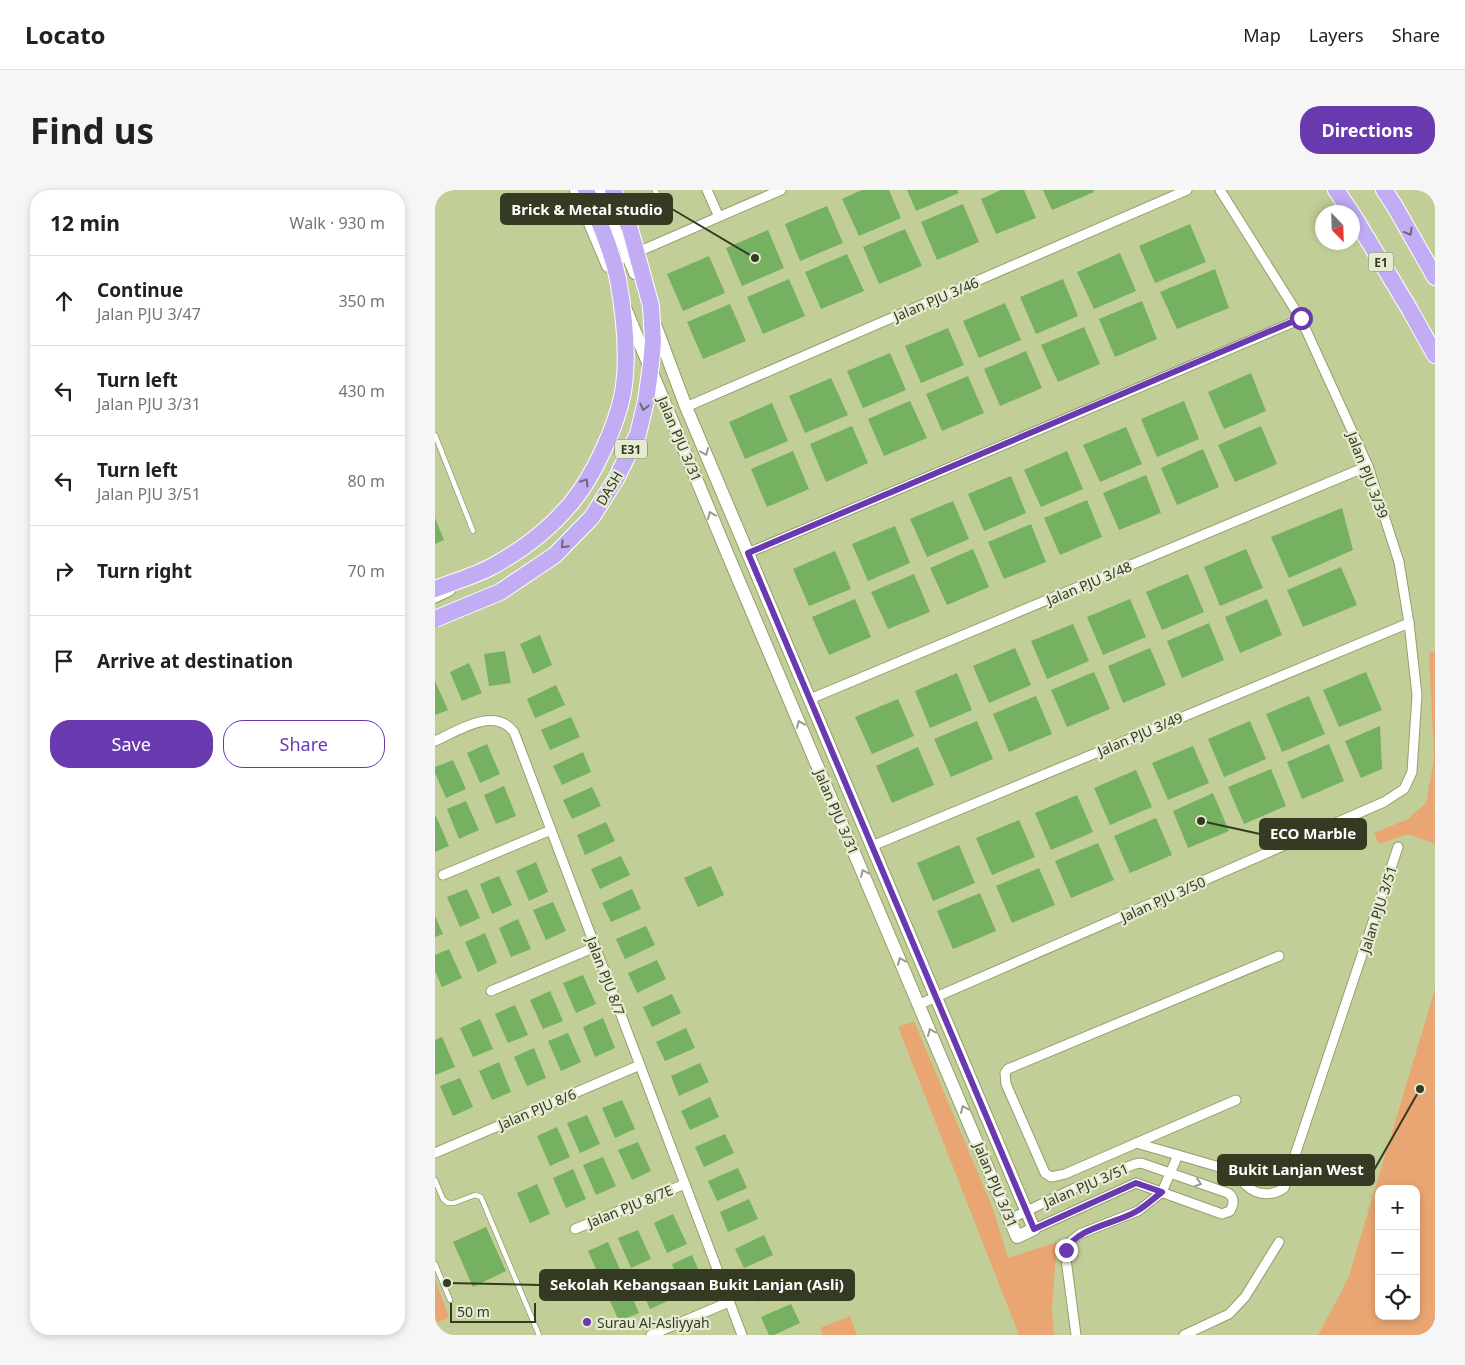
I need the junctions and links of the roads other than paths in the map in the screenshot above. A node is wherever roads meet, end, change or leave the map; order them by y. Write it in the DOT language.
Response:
graph roads {
  1 [pos="576,190"];
  2 [pos="586,190"];
  3 [pos="601,190"];
  4 [pos="613,190"];
  5 [pos="655,190"];
  6 [pos="707,190"];
  7 [pos="780,190"];
  8 [pos="1187,190"];
  9 [pos="1220,190"];
  10 [pos="1336,190"];
  11 [pos="1384,190"];
  12 [pos="1346,205"];
  13 [pos="663,208"];
  14 [pos="719,217"];
  15 [pos="1360,227"];
  16 [pos="629,256"];
  17 [pos="607,265"];
  18 [pos="1435,277"];
  19 [pos="1301,318"];
  20 [pos="1435,355"];
  21 [pos="687,407"];
  22 [pos="435,435"];
  23 [pos="1368,466"];
  24 [pos="473,531"];
  25 [pos="748,553"];
  26 [pos="518,557"];
  27 [pos="435,589"];
  28 [pos="435,598"];
  29 [pos="435,618"];
  30 [pos="1409,623"];
  31 [pos="810,699"];
  32 [pos="435,741"];
  33 [pos="1404,789"];
  34 [pos="551,830"];
  35 [pos="872,846"];
  36 [pos="1398,847"];
  37 [pos="443,875"];
  38 [pos="595,947"];
  39 [pos="1279,956"];
  40 [pos="491,991"];
  41 [pos="936,998"];
  42 [pos="920,1004"];
  43 [pos="640,1065"];
  44 [pos="1236,1100"];
  45 [pos="1136,1143"];
  46 [pos="435,1153"];
  47 [pos="1178,1155"];
  48 [pos="1170,1174"];
  49 [pos="435,1180"];
  50 [pos="685,1184"];
  51 [pos="1162,1192"];
  52 [pos="1026,1212"];
  53 [pos="1010,1219"];
  54 [pos="575,1229"];
  55 [pos="1034,1229"];
  56 [pos="1279,1242"];
  57 [pos="435,1264"];
  58 [pos="450,1300"];
  59 [pos="729,1302"];
  60 [pos="539,1335"];
  61 [pos="651,1335"];
  62 [pos="742,1335"];
  63 [pos="1076,1335"];
  64 [pos="1184,1335"];
  1 -- 17 [label="street, Jalan PJU 3/31"];
  27 -- 2 [label="highway, DASH / E31, one-way, bridge"];
  3 -- 16 [label="street, Jalan PJU 3/31"];
  4 -- 29 [label="highway, DASH / E31, one-way, bridge"];
  5 -- 13 [label="lane"];
  6 -- 14 [label="street"];
  7 -- 14 [label="street"];
  8 -- 21 [label="street, Jalan PJU 3/46"];
  9 -- 19 [label="street, Jalan PJU 3/39"];
  10 -- 12 [label="highway, E1"];
  11 -- 18 [label="highway, one-way"];
  14 -- 16 [label="street"];
  15 -- 20 [label="highway, E1"];
  16 -- 17 [label="street"];
  16 -- 21 [label="street, Jalan PJU 3/31"];
  42 -- 17 [label="street, Jalan PJU 3/31, one-way"];
  19 -- 23 [label="street, Jalan PJU 3/39"];
  19 -- 25 [label="street"];
  21 -- 25 [label="street, Jalan PJU 3/31, one-way"];
  22 -- 24 [label="lane"];
  23 -- 30 [label="street, Jalan PJU 3/39"];
  23 -- 31 [label="street, Jalan PJU 3/48"];
  25 -- 31 [label="street, Jalan PJU 3/31"];
  26 -- 28 [label="street"];
  30 -- 33 [label="street, Jalan PJU 3/39"];
  30 -- 35 [label="street, Jalan PJU 3/49"];
  31 -- 35 [label="street, Jalan PJU 3/31"];
  32 -- 34 [label="street, Jalan PJU 8/7"];
  33 -- 41 [label="street, Jalan PJU 3/50"];
  34 -- 37 [label="street"];
  34 -- 38 [label="street, Jalan PJU 8/7"];
  35 -- 41 [label="street, Jalan PJU 3/31"];
  36 -- 47 [label="street, Jalan PJU 3/51"];
  38 -- 40 [label="street"];
  38 -- 43 [label="street, Jalan PJU 8/7"];
  39 -- 45 [label="street"];
  41 -- 42 [label="street, Jalan PJU 3/50"];
  41 -- 52 [label="street, Jalan PJU 3/31"];
  53 -- 42 [label="street, Jalan PJU 3/31, one-way"];
  43 -- 46 [label="street, Jalan PJU 8/6"];
  43 -- 50 [label="street, Jalan PJU 8/7"];
  44 -- 45 [label="street"];
  45 -- 47 [label="street"];
  47 -- 48 [label="street"];
  48 -- 51 [label="street"];
  48 -- 51 [label="street, Jalan PJU 3/51, one-way"];
  48 -- 52 [label="street, Jalan PJU 3/51"];
  49 -- 60 [label="lane"];
  50 -- 54 [label="street, Jalan PJU 8/7E"];
  50 -- 59 [label="street, Jalan PJU 8/7"];
  51 -- 55 [label="street, Jalan PJU 3/51"];
  51 -- 63 [label="street"];
  52 -- 53 [label="street, Jalan PJU 3/51"];
  52 -- 55 [label="street, Jalan PJU 3/31"];
  53 -- 55 [label="street, Jalan PJU 3/31"];
  56 -- 64 [label="street"];
  57 -- 58 [label="lane"];
  59 -- 61 [label="street"];
  59 -- 62 [label="street, Jalan PJU 8/7"];
}
